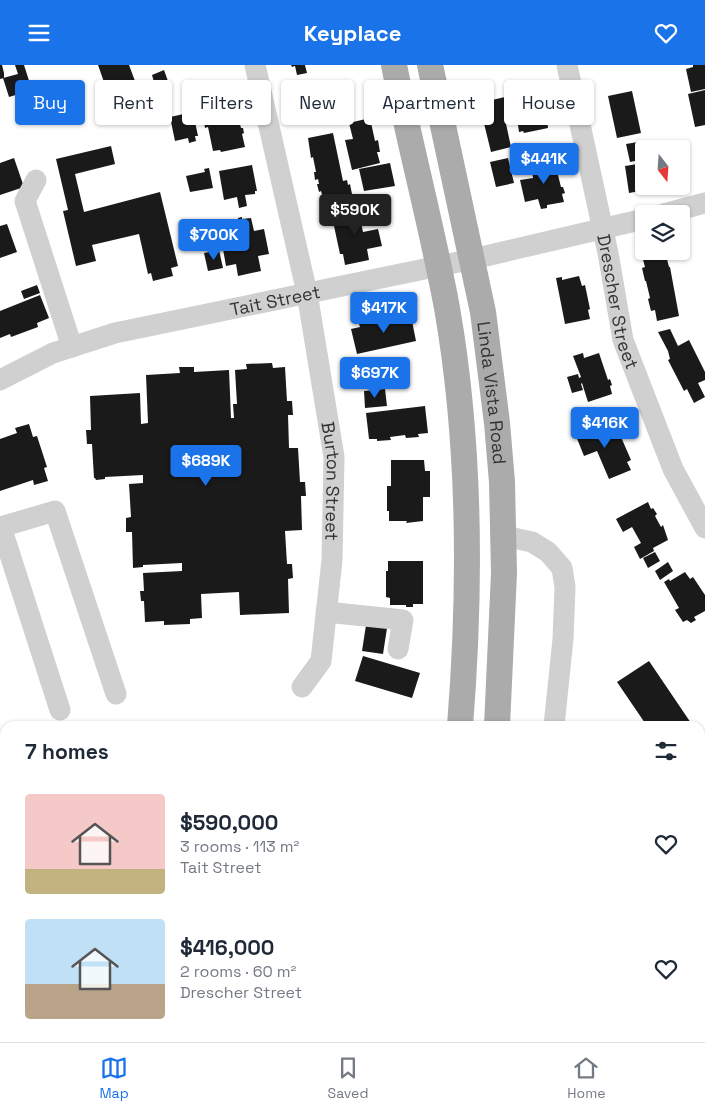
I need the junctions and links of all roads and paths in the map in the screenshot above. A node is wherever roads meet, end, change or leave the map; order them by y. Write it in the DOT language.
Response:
graph roads {
  1 [pos="255,65"];
  2 [pos="394,65"];
  3 [pos="430,65"];
  4 [pos="567,65"];
  5 [pos="36,180"];
  6 [pos="704,207"];
  7 [pos="690,209"];
  8 [pos="635,221"];
  9 [pos="603,230"];
  10 [pos="473,259"];
  11 [pos="438,266"];
  12 [pos="307,293"];
  13 [pos="72,347"];
  14 [pos="0,380"];
  15 [pos="705,528"];
  16 [pos="504,537"];
  17 [pos="326,612"];
  18 [pos="398,649"];
  19 [pos="302,687"];
  20 [pos="116,694"];
  21 [pos="60,710"];
  22 [pos="460,721"];
  23 [pos="497,721"];
  24 [pos="555,721"];
  1 -- 12 [label="street, Burton Street"];
  2 -- 11 [label="main road, Linda Vista Road"];
  3 -- 10 [label="main road, Linda Vista Road"];
  4 -- 9 [label="street, Drescher Street"];
  5 -- 13 [label="street"];
  6 -- 7 [label="street"];
  8 -- 9 [label="street, Tait Street"];
  9 -- 10 [label="street, Tait Street"];
  9 -- 15 [label="street, Drescher Street"];
  10 -- 11 [label="street, Tait Street"];
  10 -- 16 [label="main road, Linda Vista Road"];
  11 -- 12 [label="street, Tait Street"];
  11 -- 22 [label="main road, Linda Vista Road"];
  12 -- 13 [label="street, Tait Street"];
  12 -- 17 [label="street, Burton Street"];
  13 -- 14 [label="street, Tait Street"];
  16 -- 23 [label="main road, Linda Vista Road"];
  16 -- 24 [label="street"];
  17 -- 18 [label="street"];
  17 -- 19 [label="street, Burton Street"];
  20 -- 21 [label="street"];
}
